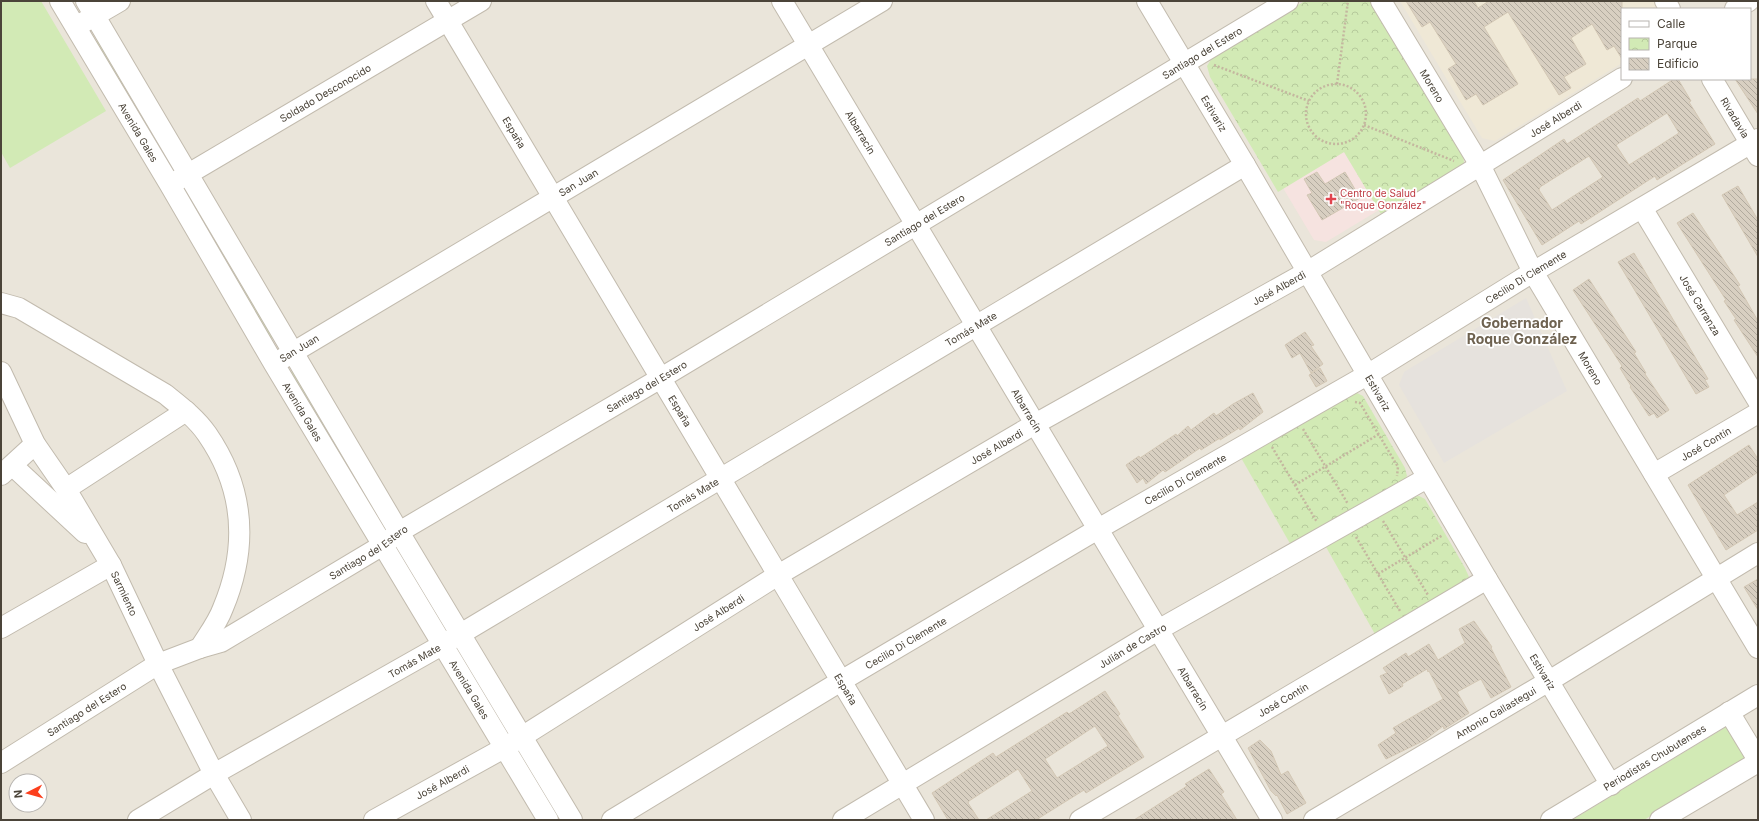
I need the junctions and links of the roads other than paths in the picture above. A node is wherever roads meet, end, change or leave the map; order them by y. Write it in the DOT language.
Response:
graph roads {
  1 [pos="60,1"];
  2 [pos="120,1"];
  3 [pos="436,1"];
  4 [pos="481,1"];
  5 [pos="782,1"];
  6 [pos="882,1"];
  7 [pos="1147,1"];
  8 [pos="1288,1"];
  9 [pos="1381,1"];
  10 [pos="1749,1"];
  11 [pos="90,8"];
  12 [pos="1737,8"];
  13 [pos="448,21"];
  14 [pos="75,27"];
  15 [pos="808,45"];
  16 [pos="1190,61"];
  17 [pos="1621,79"];
  18 [pos="1713,80"];
  19 [pos="1756,146"];
  20 [pos="1244,165"];
  21 [pos="1476,167"];
  22 [pos="189,173"];
  23 [pos="170,185"];
  24 [pos="553,198"];
  25 [pos="1642,208"];
  26 [pos="916,225"];
  27 [pos="1307,272"];
  28 [pos="1533,272"];
  29 [pos="1,303"];
  30 [pos="976,325"];
  31 [pos="293,352"];
  32 [pos="274,364"];
  33 [pos="1,372"];
  34 [pos="1366,375"];
  35 [pos="661,378"];
  36 [pos="1758,401"];
  37 [pos="186,411"];
  38 [pos="1758,413"];
  39 [pos="1035,424"];
  40 [pos="35,444"];
  41 [pos="7,470"];
  42 [pos="1654,474"];
  43 [pos="720,478"];
  44 [pos="1427,478"];
  45 [pos="66,489"];
  46 [pos="1098,529"];
  47 [pos="399,532"];
  48 [pos="383,545"];
  49 [pos="1758,553"];
  50 [pos="106,556"];
  51 [pos="778,575"];
  52 [pos="1716,578"];
  53 [pos="1487,579"];
  54 [pos="1,628"];
  55 [pos="1158,630"];
  56 [pos="461,633"];
  57 [pos="442,645"];
  58 [pos="200,648"];
  59 [pos="1758,648"];
  60 [pos="158,664"];
  61 [pos="841,681"];
  62 [pos="1549,681"];
  63 [pos="1758,695"];
  64 [pos="1729,712"];
  65 [pos="522,736"];
  66 [pos="1221,736"];
  67 [pos="504,748"];
  68 [pos="1758,761"];
  69 [pos="1,763"];
  70 [pos="214,774"];
  71 [pos="902,783"];
  72 [pos="1611,784"];
  73 [pos="138,820"];
  74 [pos="241,820"];
  75 [pos="374,820"];
  76 [pos="548,820"];
  77 [pos="572,820"];
  78 [pos="612,820"];
  79 [pos="843,820"];
  80 [pos="924,820"];
  81 [pos="1080,820"];
  82 [pos="1272,820"];
  83 [pos="1314,820"];
  84 [pos="1550,820"];
  85 [pos="1660,820"];
  1 -- 14 [label="street, Avenida Gales"];
  2 -- 11 [label="street"];
  3 -- 13 [label="street, España"];
  4 -- 13 [label="street, Soldado Desconocido"];
  5 -- 15 [label="street, Albarracín"];
  6 -- 15 [label="street, San Juan"];
  7 -- 16 [label="street, Estivariz"];
  8 -- 16 [label="street, Santiago del Estero"];
  9 -- 21 [label="street, Moreno"];
  10 -- 12 [label="street"];
  11 -- 14 [label="street"];
  11 -- 22 [label="street"];
  13 -- 22 [label="street, Soldado Desconocido"];
  13 -- 24 [label="street, España"];
  14 -- 23 [label="street, Avenida Gales"];
  15 -- 24 [label="street, San Juan"];
  15 -- 26 [label="street, Albarracín"];
  16 -- 20 [label="street, Estivariz"];
  16 -- 26 [label="street, Santiago del Estero"];
  17 -- 21 [label="street, José Alberdi"];
  18 -- 19 [label="street, Rivadavia"];
  19 -- 25 [label="street, Cecilio Di Clemente"];
  20 -- 27 [label="street, Estivariz"];
  20 -- 30 [label="street, Tomás Mate"];
  21 -- 27 [label="street, José Alberdi"];
  21 -- 28 [label="street, Moreno"];
  22 -- 23 [label="street, Soldado Desconocido"];
  22 -- 31 [label="street"];
  23 -- 32 [label="street, Avenida Gales"];
  24 -- 31 [label="street, San Juan"];
  24 -- 35 [label="street, España"];
  25 -- 28 [label="street, Cecilio Di Clemente"];
  25 -- 36 [label="street, José Carranza"];
  26 -- 30 [label="street, Albarracín"];
  26 -- 35 [label="street, Santiago del Estero"];
  27 -- 34 [label="street, Estivariz"];
  27 -- 39 [label="street, José Alberdi"];
  28 -- 34 [label="street, Cecilio Di Clemente"];
  28 -- 42 [label="street, Moreno"];
  29 -- 37 [label="street"];
  30 -- 39 [label="street, Albarracín"];
  30 -- 43 [label="street, Tomás Mate"];
  31 -- 32 [label="street, San Juan"];
  31 -- 47 [label="street"];
  32 -- 48 [label="street, Avenida Gales"];
  33 -- 40 [label="street, Sarmiento"];
  34 -- 44 [label="street, Estivariz"];
  34 -- 46 [label="street, Cecilio Di Clemente"];
  35 -- 43 [label="street, España"];
  35 -- 47 [label="street, Santiago del Estero"];
  37 -- 45 [label="street"];
  37 -- 58 [label="street"];
  38 -- 42 [label="street, José Contín"];
  39 -- 46 [label="street, Albarracín"];
  39 -- 51 [label="street, José Alberdi"];
  40 -- 41 [label="street"];
  40 -- 45 [label="street, Sarmiento"];
  41 -- 50 [label="street"];
  42 -- 52 [label="street, Moreno"];
  43 -- 51 [label="street, España"];
  43 -- 56 [label="street, Tomás Mate"];
  44 -- 53 [label="street, Estivariz"];
  44 -- 55 [label="street, Julián de Castro"];
  45 -- 50 [label="street, Sarmiento"];
  46 -- 55 [label="street, Albarracín"];
  46 -- 61 [label="street, Cecilio Di Clemente"];
  47 -- 48 [label="street, Santiago del Estero"];
  47 -- 56 [label="street"];
  48 -- 57 [label="street, Avenida Gales"];
  48 -- 58 [label="street, Santiago del Estero"];
  49 -- 52 [label="street, Antonio Gallastegui"];
  50 -- 54 [label="street"];
  50 -- 60 [label="street, Sarmiento"];
  51 -- 61 [label="street, España"];
  51 -- 65 [label="street, José Alberdi"];
  52 -- 59 [label="street, Moreno"];
  52 -- 62 [label="street, Antonio Gallastegui"];
  53 -- 62 [label="street, Estivariz"];
  53 -- 66 [label="street, José Contín"];
  55 -- 66 [label="street, Albarracín"];
  55 -- 71 [label="street, Julián de Castro"];
  56 -- 57 [label="street, Tomás Mate"];
  56 -- 65 [label="street"];
  57 -- 67 [label="street, Avenida Gales"];
  57 -- 70 [label="street, Tomás Mate"];
  58 -- 60 [label="street, Santiago del Estero"];
  60 -- 69 [label="street, Santiago del Estero"];
  60 -- 70 [label="street, Sarmiento"];
  61 -- 71 [label="street, España"];
  61 -- 78 [label="street, Cecilio Di Clemente"];
  62 -- 72 [label="street, Estivariz"];
  62 -- 83 [label="street, Antonio Gallastegui"];
  63 -- 64 [label="street, Periodistas Chubutenses"];
  64 -- 68 [label="street"];
  64 -- 72 [label="street, Periodistas Chubutenses"];
  65 -- 67 [label="street, José Alberdi"];
  65 -- 77 [label="street"];
  66 -- 81 [label="street, José Contín"];
  66 -- 82 [label="street, Albarracín"];
  67 -- 75 [label="street, José Alberdi"];
  67 -- 76 [label="street, Avenida Gales"];
  68 -- 85 [label="street"];
  70 -- 73 [label="street, Tomás Mate"];
  70 -- 74 [label="street, Sarmiento"];
  71 -- 79 [label="street, Julián de Castro"];
  71 -- 80 [label="street, España"];
  72 -- 84 [label="street, Periodistas Chubutenses"];
}
